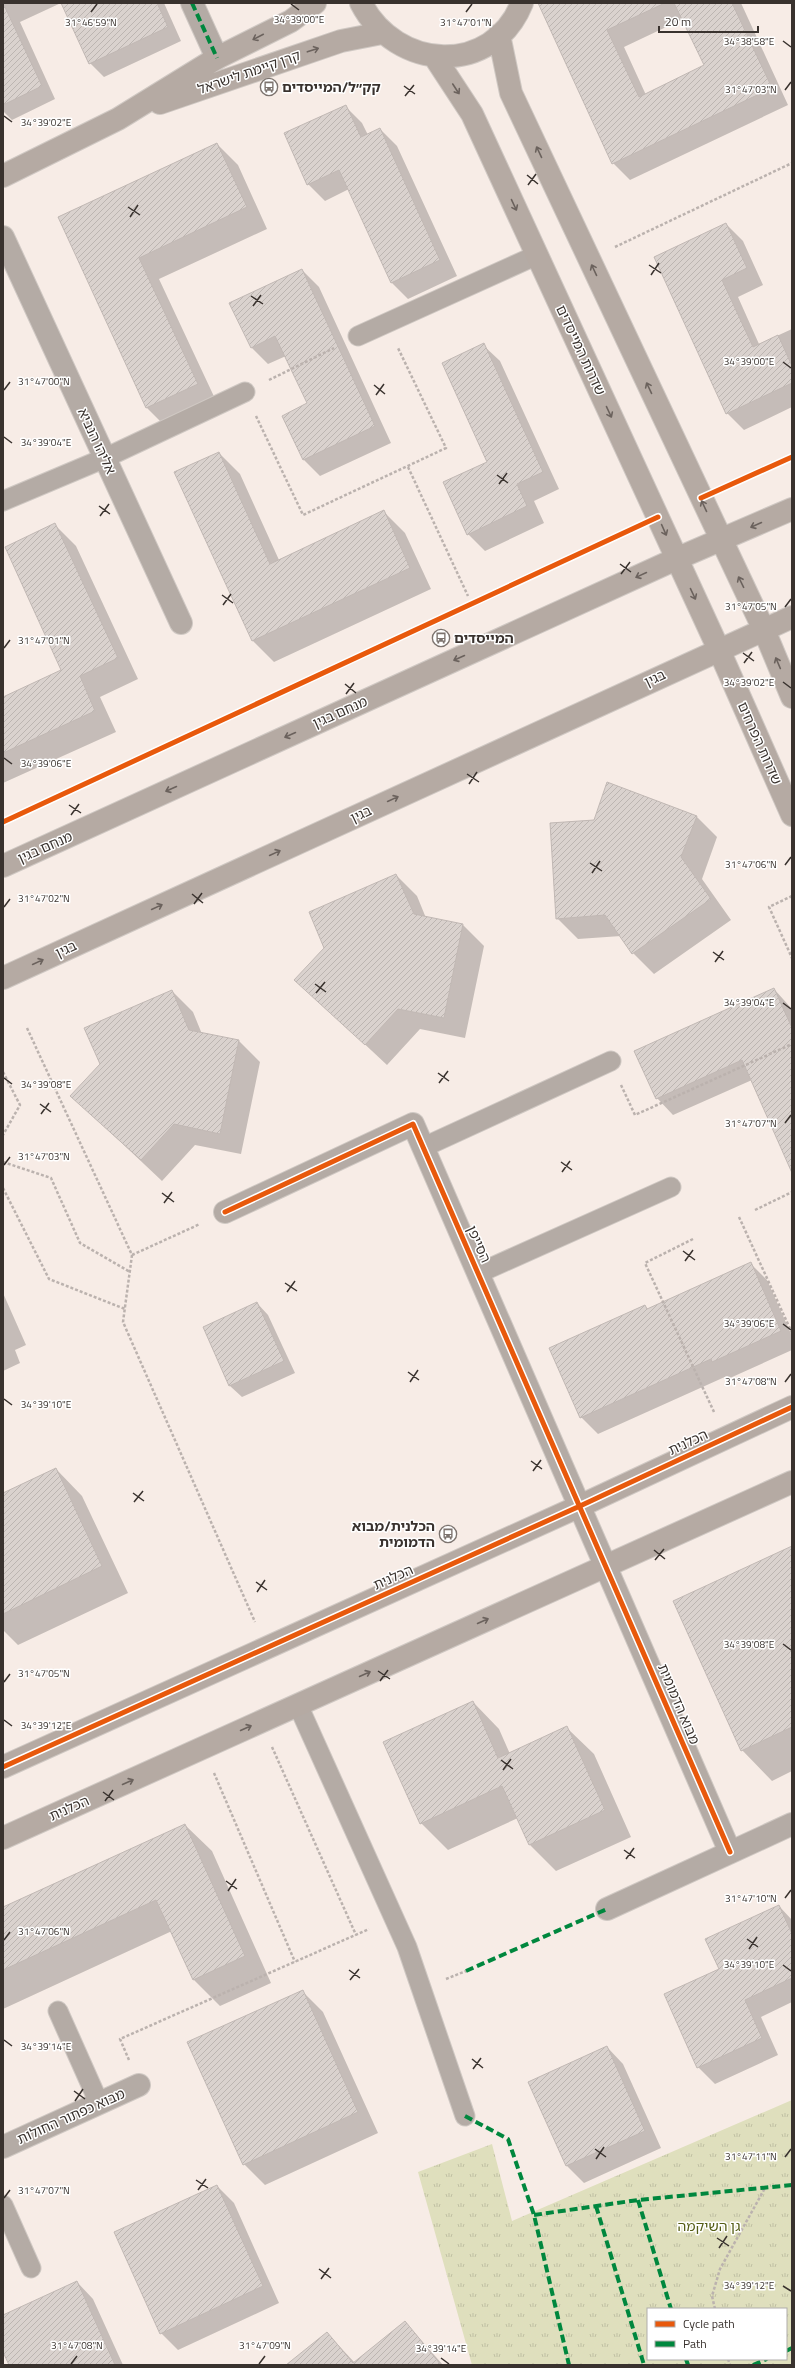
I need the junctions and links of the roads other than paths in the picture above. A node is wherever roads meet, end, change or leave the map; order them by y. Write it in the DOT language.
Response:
graph roads {
  1 [pos="192,3"];
  2 [pos="315,3"];
  3 [pos="361,3"];
  4 [pos="522,3"];
  5 [pos="382,33"];
  6 [pos="499,35"];
  7 [pos="434,56"];
  8 [pos="216,58"];
  9 [pos="118,119"];
  10 [pos="3,176"];
  11 [pos="3,237"];
  12 [pos="537,255"];
  13 [pos="358,336"];
  14 [pos="245,392"];
  15 [pos="105,458"];
  16 [pos="3,501"];
  17 [pos="792,509"];
  18 [pos="720,541"];
  19 [pos="676,559"];
  20 [pos="792,617"];
  21 [pos="181,623"];
  22 [pos="764,630"];
  23 [pos="718,650"];
  24 [pos="792,697"];
  25 [pos="792,815"];
  26 [pos="3,866"];
  27 [pos="3,978"];
  28 [pos="610,1061"];
  29 [pos="424,1147"];
  30 [pos="670,1187"];
  31 [pos="224,1212"];
  32 [pos="479,1273"];
  33 [pos="792,1407"];
  34 [pos="792,1482"];
  35 [pos="580,1506"];
  36 [pos="606,1565"];
  37 [pos="298,1705"];
  38 [pos="3,1767"];
  39 [pos="792,1824"];
  40 [pos="3,1838"];
  41 [pos="730,1852"];
  42 [pos="607,1909"];
  43 [pos="58,2011"];
  44 [pos="139,2085"];
  45 [pos="99,2103"];
  46 [pos="465,2116"];
  47 [pos="3,2147"];
  48 [pos="3,2205"];
  49 [pos="31,2268"];
  1 -- 8 [label="street"];
  2 -- 8 [label="street, קרן קיימת לישראל, one-way"];
  3 -- 5 [label="street"];
  4 -- 6 [label="street"];
  5 -- 7 [label="street"];
  9 -- 5 [label="street, קרן קיימת לישראל, one-way"];
  6 -- 7 [label="street"];
  18 -- 6 [label="street, one-way"];
  7 -- 12 [label="street, שדרות המייסדים, one-way"];
  8 -- 9 [label="street, קרן קיימת לישראל"];
  9 -- 10 [label="street, קרן קיימת לישראל"];
  11 -- 15 [label="street, אליהו הנביא"];
  12 -- 13 [label="lane"];
  12 -- 19 [label="street, שדרות המייסדים, one-way"];
  14 -- 15 [label="lane"];
  15 -- 16 [label="lane"];
  15 -- 21 [label="street, אליהו הנביא"];
  17 -- 18 [label="street, מנחם בגין, one-way"];
  18 -- 19 [label="street, מנחם בגין"];
  22 -- 18 [label="street, one-way"];
  19 -- 23 [label="street, שדרות המייסדים, one-way"];
  19 -- 26 [label="street, מנחם בגין, one-way"];
  20 -- 22 [label="street"];
  22 -- 23 [label="street, בגין"];
  24 -- 22 [label="street, one-way"];
  23 -- 25 [label="street, שדרות הפרחים"];
  27 -- 23 [label="street, בגין, one-way"];
  28 -- 29 [label="lane"];
  29 -- 31 [label="street, הסייפן"];
  29 -- 32 [label="street, הסייפן"];
  30 -- 32 [label="lane"];
  32 -- 35 [label="street, הסייפן"];
  33 -- 35 [label="street, הכלנית"];
  34 -- 36 [label="street, הכלנית"];
  35 -- 36 [label="street, הסייפן"];
  35 -- 38 [label="street, הכלנית"];
  37 -- 36 [label="street, הכלנית, one-way"];
  36 -- 41 [label="street, מבוא הדמומית"];
  40 -- 37 [label="street, הכלנית, one-way"];
  37 -- 46 [label="lane"];
  39 -- 41 [label="street"];
  41 -- 42 [label="street"];
  43 -- 45 [label="lane"];
  44 -- 45 [label="street, מבוא כפתור החולות"];
  45 -- 47 [label="street, מבוא כפתור החולות"];
  48 -- 49 [label="lane"];
}
